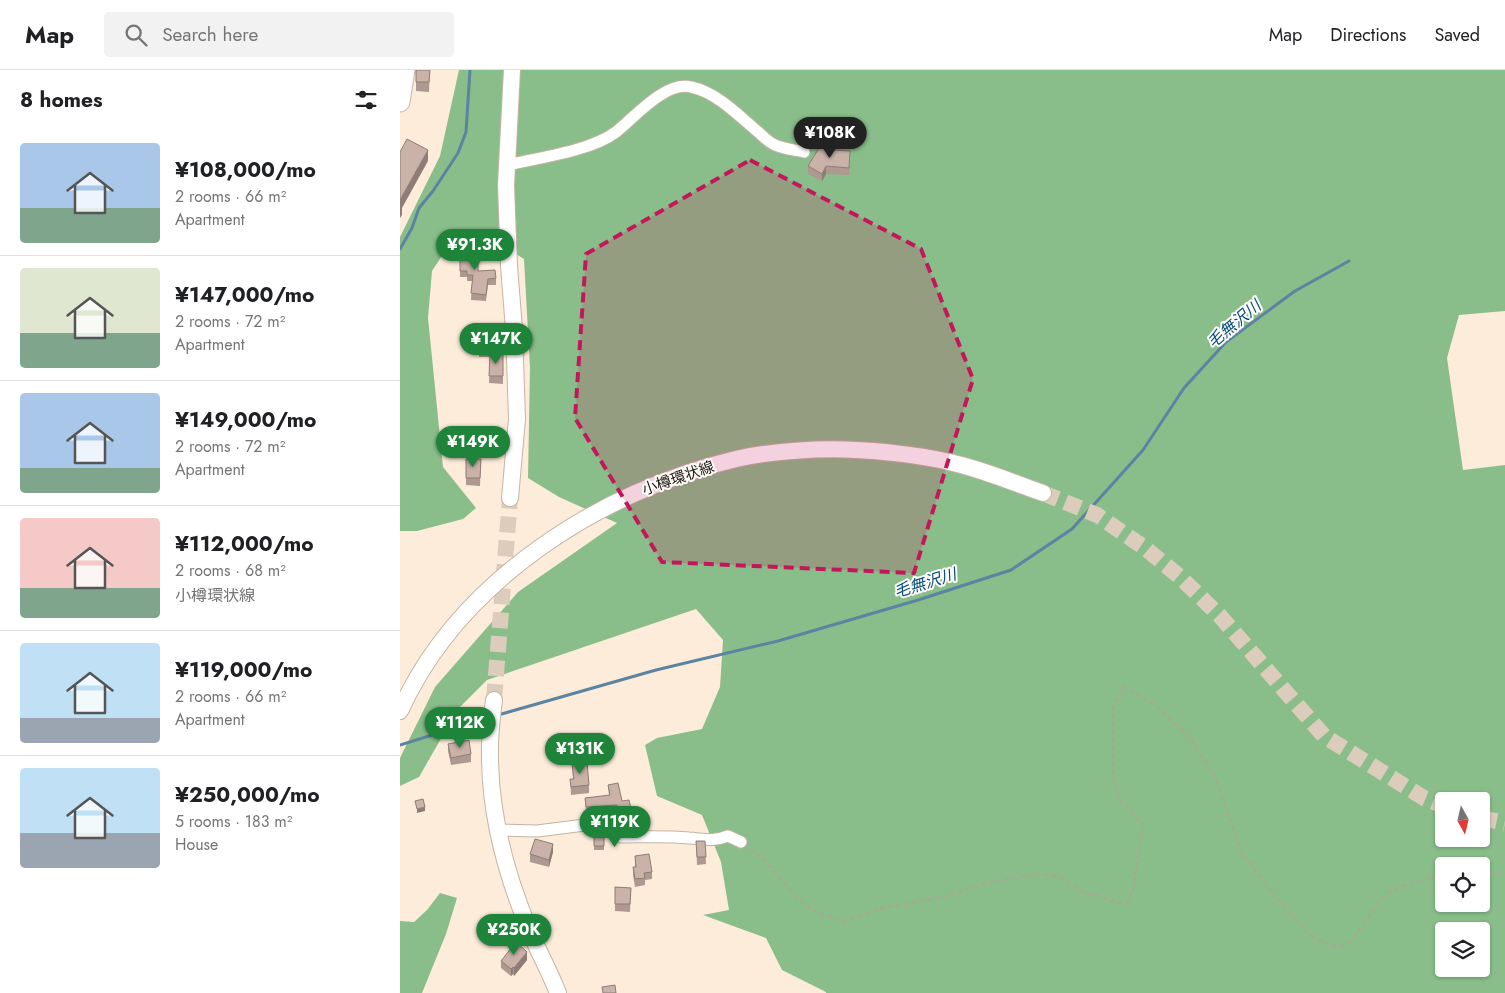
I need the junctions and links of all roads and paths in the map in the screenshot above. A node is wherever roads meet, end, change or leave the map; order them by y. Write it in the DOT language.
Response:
graph roads {
  1 [pos="405,70"];
  2 [pos="512,70"];
  3 [pos="400,102"];
  4 [pos="804,152"];
  5 [pos="507,165"];
  6 [pos="1042,493"];
  7 [pos="510,498"];
  8 [pos="494,700"];
  9 [pos="400,711"];
  10 [pos="498,830"];
  11 [pos="741,842"];
  12 [pos="1490,872"];
  13 [pos="1505,872"];
  14 [pos="1435,877"];
  15 [pos="558,993"];
  1 -- 3 [label="main road"];
  2 -- 5 [label="main road"];
  4 -- 5 [label="street"];
  5 -- 7 [label="main road"];
  6 -- 9 [label="main road, 小樽環状線"];
  8 -- 10 [label="main road"];
  10 -- 11 [label="street"];
  10 -- 15 [label="main road"];
  11 -- 14 [label="path"];
  12 -- 13 [label="path"];
}
